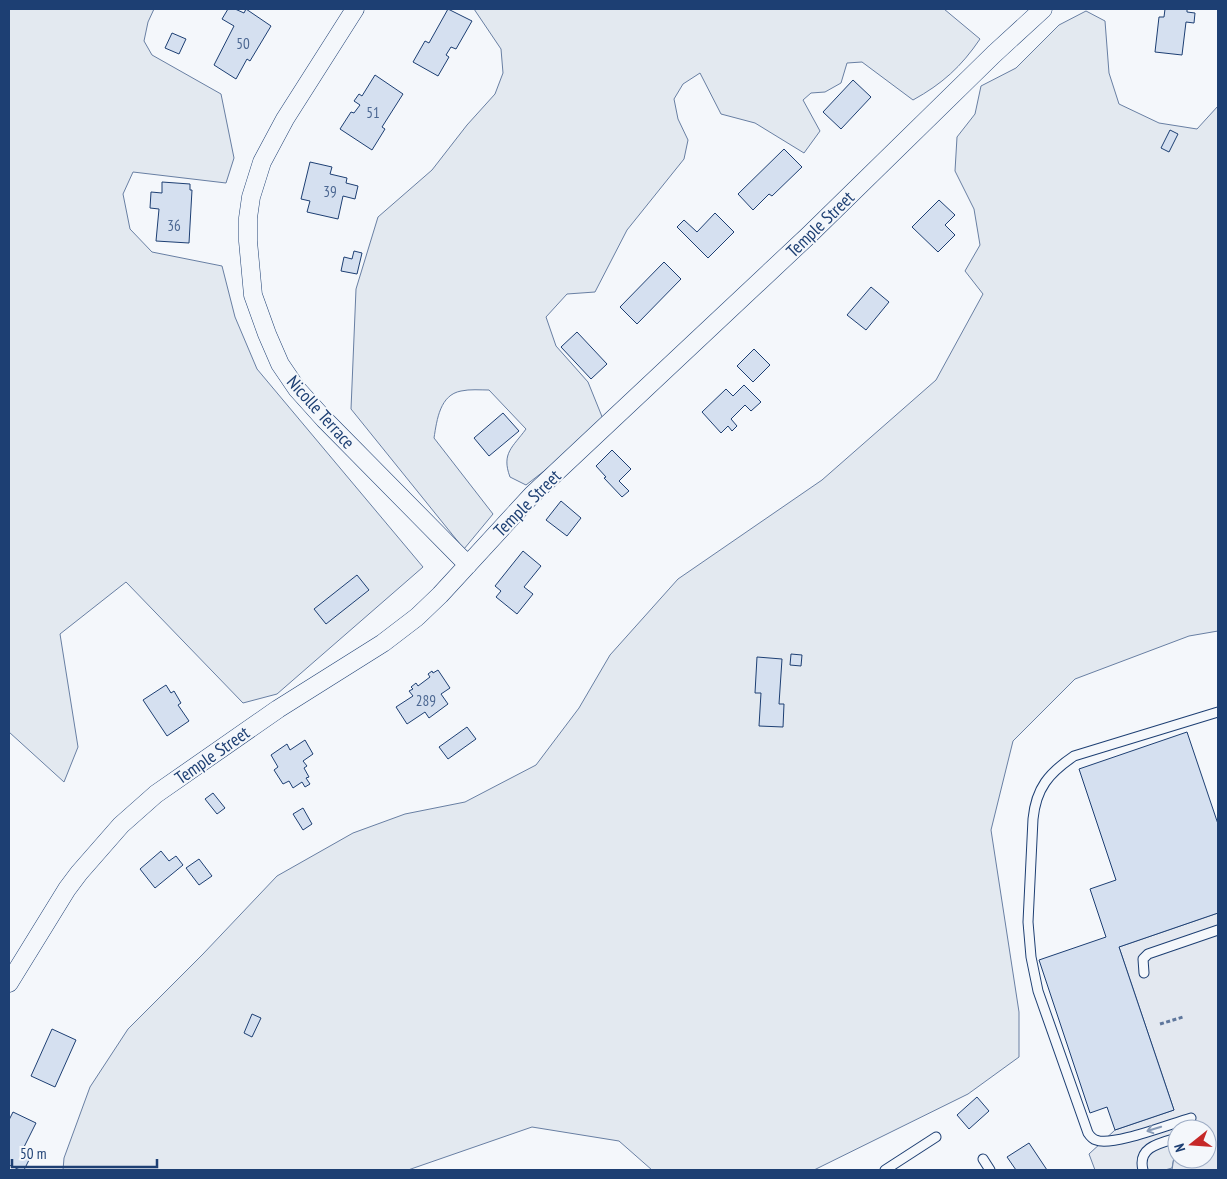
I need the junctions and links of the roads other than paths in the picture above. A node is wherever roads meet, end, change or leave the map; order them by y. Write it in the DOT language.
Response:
graph roads {
  1 [pos="355,9"];
  2 [pos="1043,9"];
  3 [pos="468,565"];
  4 [pos="1218,712"];
  5 [pos="1218,930"];
  6 [pos="1144,973"];
  7 [pos="9,983"];
  8 [pos="1191,1118"];
  9 [pos="936,1137"];
  10 [pos="1167,1141"];
  11 [pos="984,1159"];
  12 [pos="885,1170"];
  13 [pos="990,1170"];
  14 [pos="1143,1170"];
  1 -- 3 [label="street, Nicolle Terrace"];
  2 -- 3 [label="street, Temple Street"];
  3 -- 7 [label="street, Temple Street"];
  8 -- 4 [label="lane, one-way"];
  5 -- 6 [label="lane"];
  9 -- 12 [label="lane"];
  10 -- 14 [label="lane"];
  11 -- 13 [label="lane"];
}
